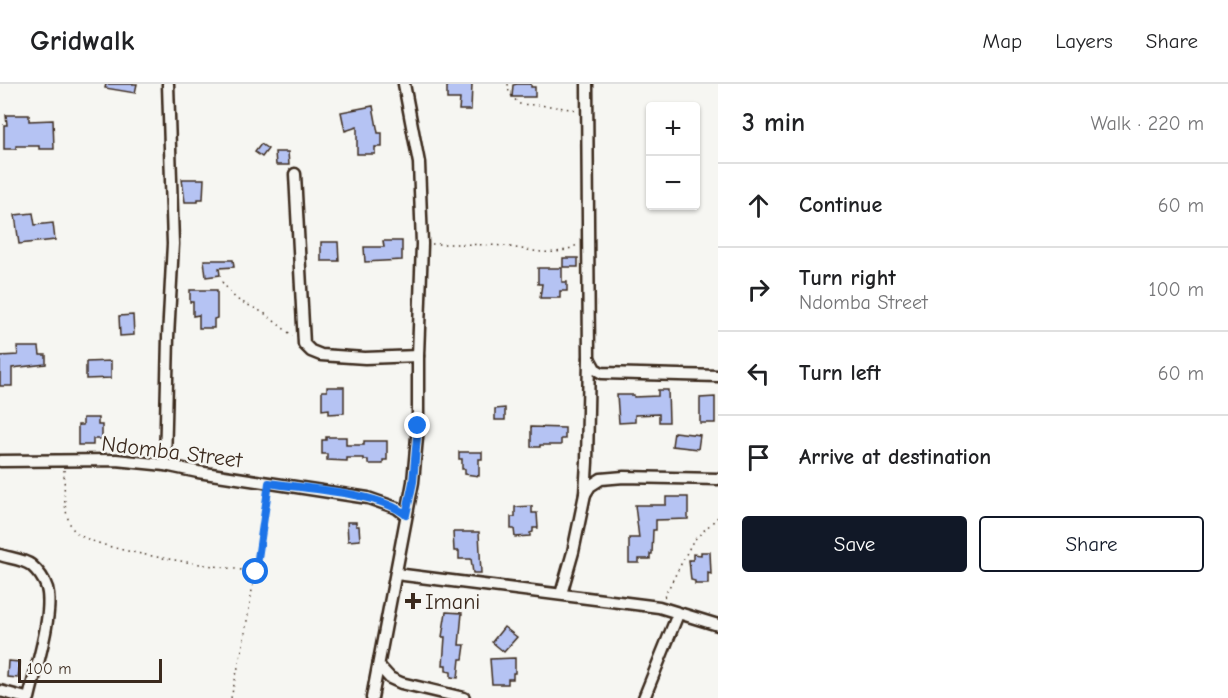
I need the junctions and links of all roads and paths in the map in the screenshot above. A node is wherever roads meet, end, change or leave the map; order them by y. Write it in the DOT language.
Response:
graph roads {
  1 [pos="168,84"];
  2 [pos="404,84"];
  3 [pos="508,84"];
  4 [pos="587,84"];
  5 [pos="586,109"];
  6 [pos="295,174"];
  7 [pos="588,239"];
  8 [pos="422,244"];
  9 [pos="222,282"];
  10 [pos="304,344"];
  11 [pos="418,356"];
  12 [pos="589,358"];
  13 [pos="602,373"];
  14 [pos="718,376"];
  15 [pos="588,383"];
  16 [pos="63,460"];
  17 [pos="0,461"];
  18 [pos="587,462"];
  19 [pos="165,465"];
  20 [pos="718,479"];
  21 [pos="601,480"];
  22 [pos="269,483"];
  23 [pos="585,494"];
  24 [pos="406,515"];
  25 [pos="718,517"];
  26 [pos="0,555"];
  27 [pos="256,572"];
  28 [pos="396,574"];
  29 [pos="561,594"];
  30 [pos="659,607"];
  31 [pos="678,614"];
  32 [pos="718,625"];
  33 [pos="378,666"];
  34 [pos="0,691"];
  35 [pos="27,698"];
  36 [pos="231,698"];
  37 [pos="372,698"];
  38 [pos="464,698"];
  39 [pos="644,698"];
  1 -- 19 [label="street"];
  2 -- 8 [label="street"];
  3 -- 5 [label="path"];
  4 -- 5 [label="street"];
  5 -- 7 [label="street"];
  6 -- 10 [label="street"];
  7 -- 8 [label="path"];
  7 -- 12 [label="street"];
  8 -- 11 [label="street"];
  9 -- 10 [label="path"];
  10 -- 11 [label="street"];
  11 -- 24 [label="street"];
  12 -- 13 [label="street"];
  12 -- 15 [label="street"];
  13 -- 14 [label="street"];
  13 -- 15 [label="street"];
  15 -- 18 [label="street"];
  16 -- 17 [label="street, Ndomba Street"];
  16 -- 19 [label="street, Ndomba Street"];
  16 -- 27 [label="path"];
  18 -- 21 [label="street"];
  18 -- 23 [label="street"];
  19 -- 22 [label="street, Ndomba Street"];
  20 -- 21 [label="street"];
  21 -- 23 [label="street"];
  22 -- 24 [label="street, Ndomba Street"];
  22 -- 27 [label="path"];
  23 -- 29 [label="street"];
  24 -- 28 [label="street"];
  25 -- 30 [label="path"];
  26 -- 35 [label="street"];
  27 -- 36 [label="path"];
  28 -- 29 [label="street"];
  28 -- 33 [label="street"];
  29 -- 30 [label="street"];
  30 -- 31 [label="street"];
  31 -- 32 [label="street"];
  31 -- 39 [label="street"];
  33 -- 37 [label="street"];
  33 -- 38 [label="street"];
  34 -- 35 [label="street"];
}
